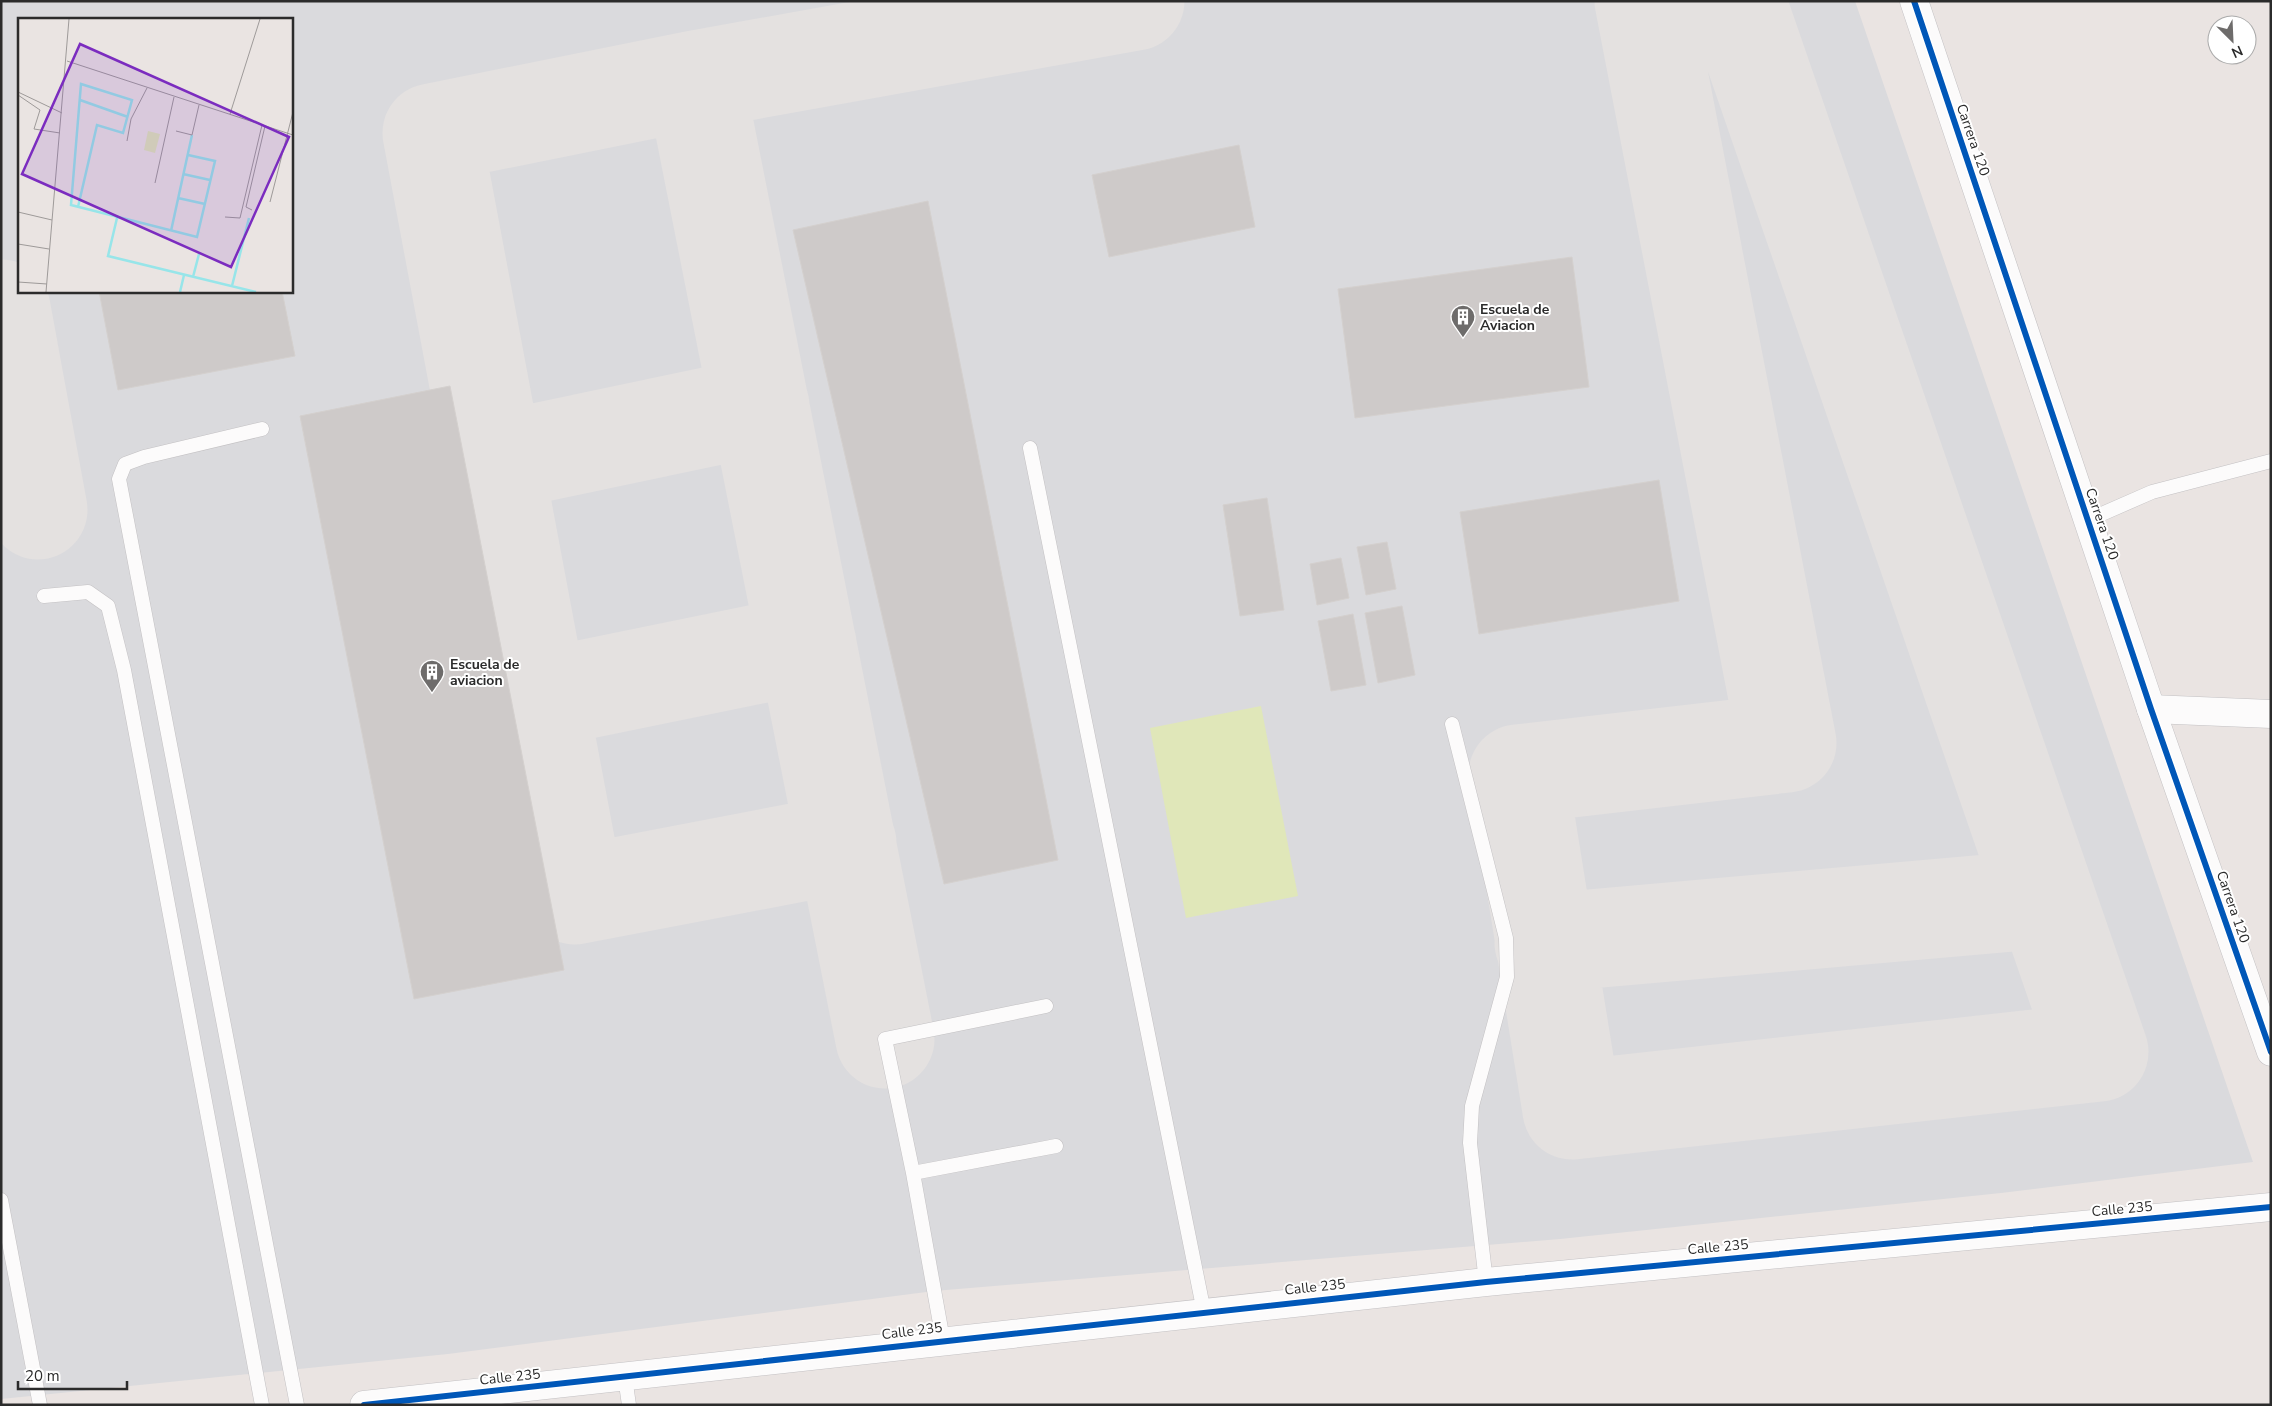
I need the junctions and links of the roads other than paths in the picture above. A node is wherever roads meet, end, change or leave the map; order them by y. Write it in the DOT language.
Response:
graph roads {
  1 [pos="1914,1"];
  2 [pos="262,428"];
  3 [pos="1030,448"];
  4 [pos="2271,461"];
  5 [pos="2088,520"];
  6 [pos="44,596"];
  7 [pos="2151,709"];
  8 [pos="2271,714"];
  9 [pos="1452,724"];
  10 [pos="1046,1006"];
  11 [pos="2271,1052"];
  12 [pos="1056,1146"];
  13 [pos="913,1173"];
  14 [pos="1,1200"];
  15 [pos="2271,1207"];
  16 [pos="1486,1282"];
  17 [pos="1204,1312"];
  18 [pos="943,1340"];
  19 [pos="625,1378"];
  20 [pos="40,1405"];
  21 [pos="262,1405"];
  22 [pos="297,1405"];
  23 [pos="364,1405"];
  24 [pos="629,1405"];
  1 -- 5 [label="street, Carrera 120"];
  2 -- 22 [label="lane"];
  3 -- 17 [label="lane"];
  4 -- 5 [label="lane"];
  5 -- 7 [label="street, Carrera 120"];
  6 -- 21 [label="lane"];
  7 -- 8 [label="street"];
  7 -- 11 [label="street, Carrera 120"];
  9 -- 16 [label="lane"];
  10 -- 13 [label="lane"];
  12 -- 13 [label="lane"];
  13 -- 18 [label="lane"];
  14 -- 20 [label="lane"];
  15 -- 16 [label="street, Calle 235"];
  16 -- 17 [label="street, Calle 235"];
  17 -- 18 [label="street, Calle 235"];
  18 -- 19 [label="street, Calle 235"];
  19 -- 23 [label="street, Calle 235"];
  19 -- 24 [label="lane"];
}
